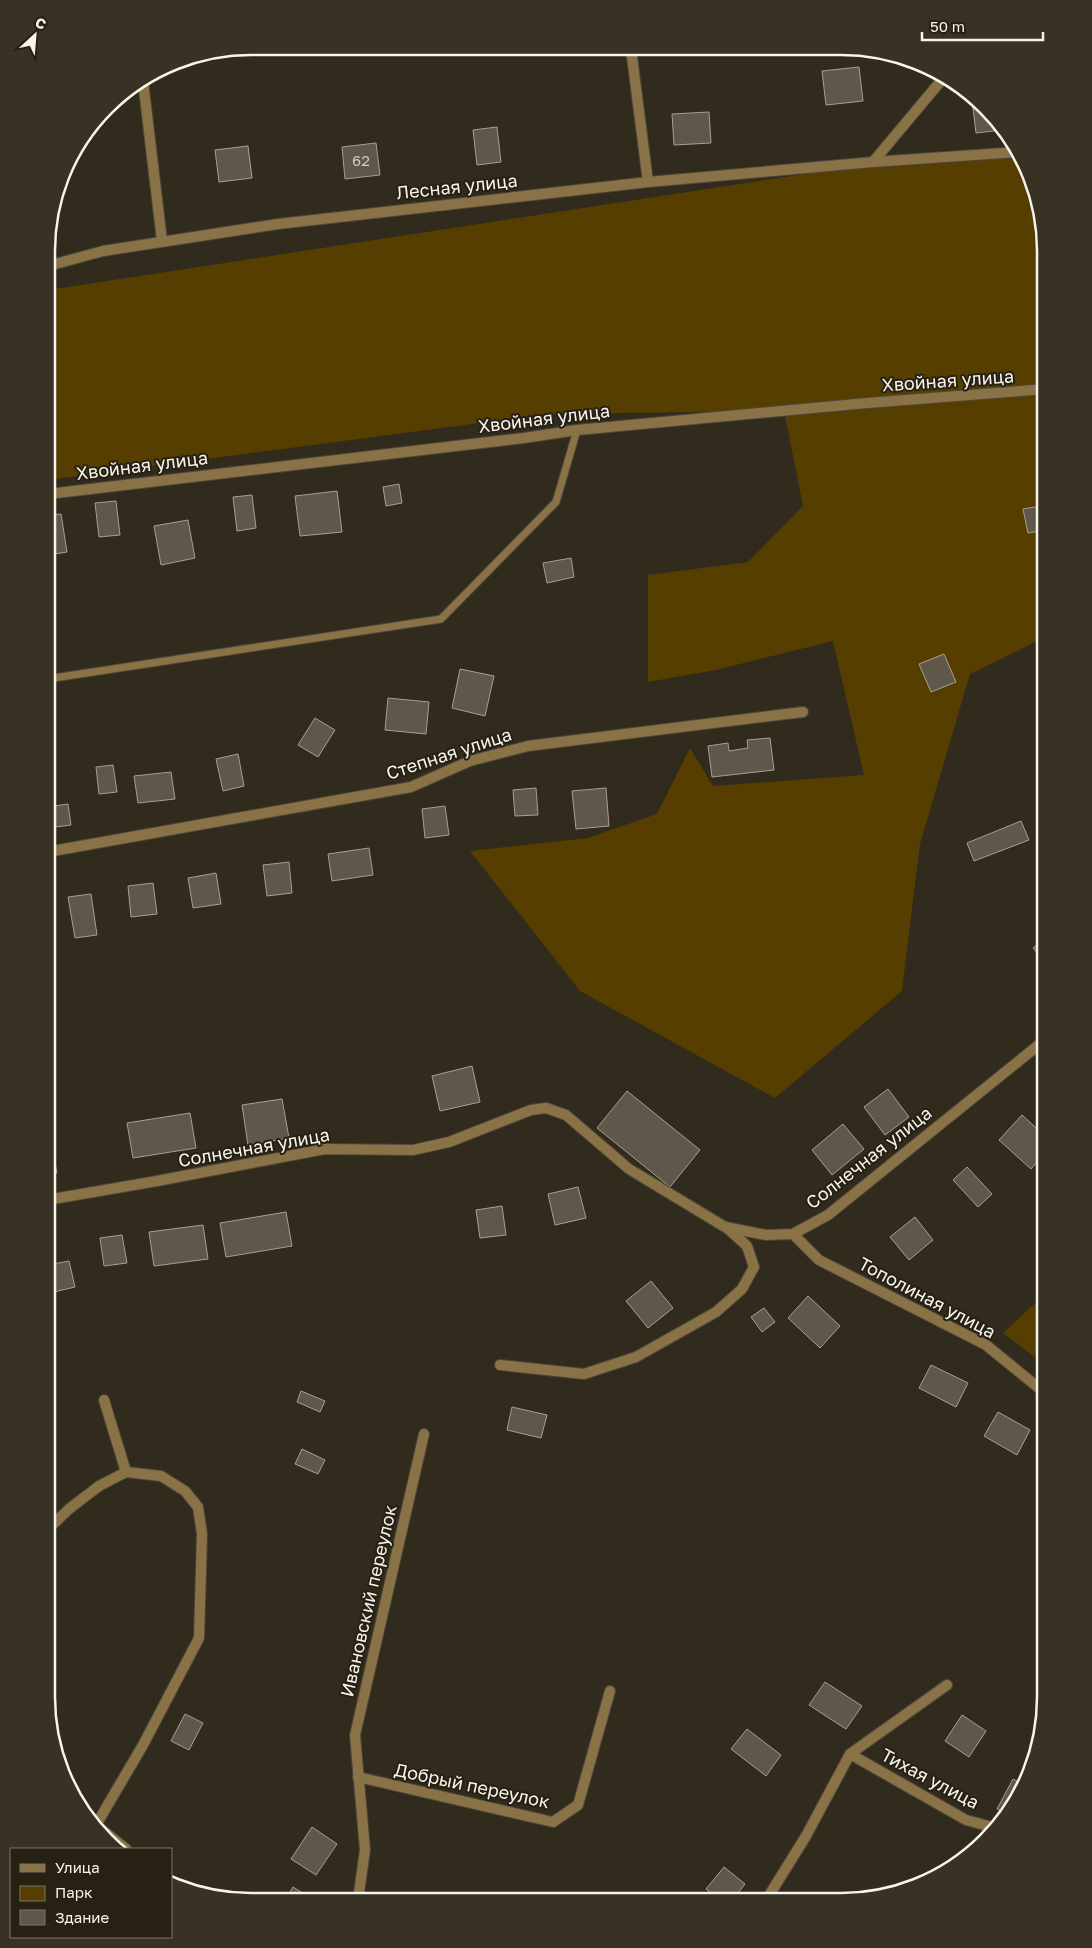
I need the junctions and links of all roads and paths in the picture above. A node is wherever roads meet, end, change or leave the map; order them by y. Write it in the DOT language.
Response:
graph roads {
  1 [pos="632,55"];
  2 [pos="940,82"];
  3 [pos="144,87"];
  4 [pos="1011,153"];
  5 [pos="873,162"];
  6 [pos="648,182"];
  7 [pos="162,241"];
  8 [pos="55,264"];
  9 [pos="1037,390"];
  10 [pos="577,430"];
  11 [pos="55,493"];
  12 [pos="55,678"];
  13 [pos="803,712"];
  14 [pos="55,851"];
  15 [pos="1037,1046"];
  16 [pos="55,1199"];
  17 [pos="725,1227"];
  18 [pos="793,1234"];
  19 [pos="500,1365"];
  20 [pos="1037,1386"];
  21 [pos="104,1400"];
  22 [pos="424,1434"];
  23 [pos="126,1472"];
  24 [pos="55,1522"];
  25 [pos="946,1685"];
  26 [pos="610,1691"];
  27 [pos="850,1754"];
  28 [pos="358,1777"];
  29 [pos="97,1817"];
  30 [pos="988,1826"];
  31 [pos="359,1893"];
  32 [pos="771,1893"];
  1 -- 6 [label="street"];
  2 -- 5 [label="street"];
  3 -- 7 [label="street"];
  4 -- 5 [label="street, Лесная улица"];
  5 -- 6 [label="street, Лесная улица"];
  6 -- 7 [label="street, Лесная улица"];
  7 -- 8 [label="street, Лесная улица"];
  9 -- 10 [label="street, Хвойная улица"];
  10 -- 11 [label="street, Хвойная улица"];
  10 -- 12 [label="lane"];
  13 -- 14 [label="street, Степная улица"];
  15 -- 18 [label="street, Солнечная улица"];
  16 -- 17 [label="street, Солнечная улица"];
  17 -- 18 [label="street, Солнечная улица"];
  17 -- 19 [label="street"];
  18 -- 20 [label="street, Тополиная улица"];
  21 -- 23 [label="street"];
  22 -- 28 [label="street, Ивановский переулок"];
  23 -- 24 [label="street"];
  23 -- 29 [label="street"];
  25 -- 27 [label="street"];
  26 -- 28 [label="street, Добрый переулок"];
  27 -- 30 [label="street, Тихая улица"];
  27 -- 32 [label="street"];
  28 -- 31 [label="street, Ивановский переулок"];
}
